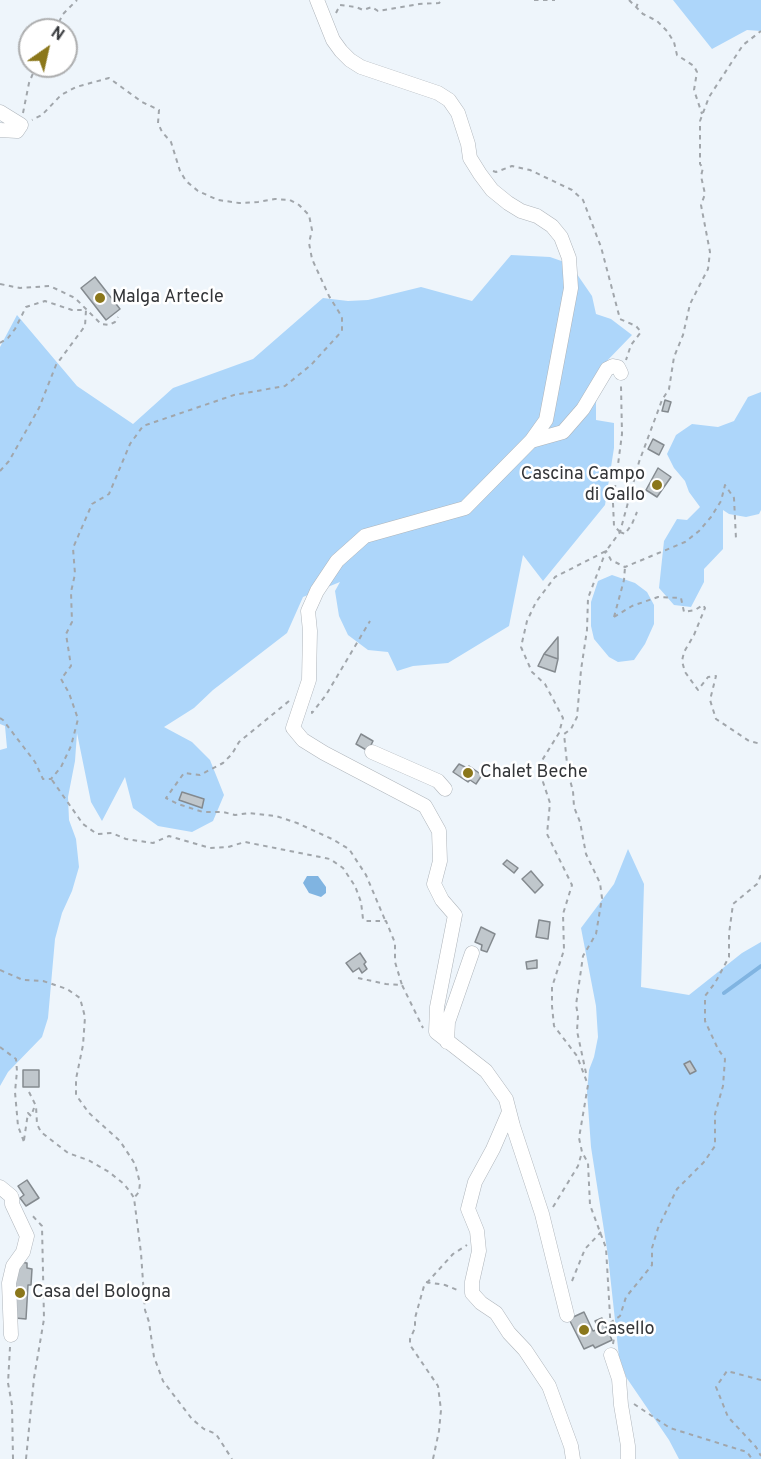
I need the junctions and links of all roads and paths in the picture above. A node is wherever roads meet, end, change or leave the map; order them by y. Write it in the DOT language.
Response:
graph roads {
  1 [pos="77,0"];
  2 [pos="317,0"];
  3 [pos="442,0"];
  4 [pos="534,0"];
  5 [pos="555,0"];
  6 [pos="629,0"];
  7 [pos="639,0"];
  8 [pos="636,8"];
  9 [pos="61,18"];
  10 [pos="761,31"];
  11 [pos="331,33"];
  12 [pos="31,78"];
  13 [pos="0,112"];
  14 [pos="702,116"];
  15 [pos="21,125"];
  16 [pos="0,130"];
  17 [pos="473,164"];
  18 [pos="0,284"];
  19 [pos="86,310"];
  20 [pos="118,316"];
  21 [pos="0,343"];
  22 [pos="621,373"];
  23 [pos="531,441"];
  24 [pos="0,471"];
  25 [pos="637,512"];
  26 [pos="620,532"];
  27 [pos="736,539"];
  28 [pos="606,551"];
  29 [pos="625,567"];
  30 [pos="370,621"];
  31 [pos="300,694"];
  32 [pos="0,718"];
  33 [pos="761,744"];
  34 [pos="372,752"];
  35 [pos="51,779"];
  36 [pos="445,789"];
  37 [pos="761,875"];
  38 [pos="386,921"];
  39 [pos="472,953"];
  40 [pos="0,970"];
  41 [pos="358,978"];
  42 [pos="402,985"];
  43 [pos="443,1039"];
  44 [pos="0,1047"];
  45 [pos="588,1085"];
  46 [pos="29,1092"];
  47 [pos="36,1106"];
  48 [pos="509,1112"];
  49 [pos="582,1152"];
  50 [pos="8,1194"];
  51 [pos="134,1198"];
  52 [pos="551,1212"];
  53 [pos="601,1232"];
  54 [pos="477,1237"];
  55 [pos="426,1282"];
  56 [pos="472,1293"];
  57 [pos="566,1309"];
  58 [pos="610,1323"];
  59 [pos="611,1333"];
  60 [pos="11,1335"];
  61 [pos="611,1355"];
  62 [pos="761,1380"];
  63 [pos="620,1392"];
  64 [pos="761,1456"];
  65 [pos="13,1459"];
  66 [pos="26,1459"];
  67 [pos="232,1459"];
  68 [pos="433,1459"];
  69 [pos="573,1459"];
  70 [pos="628,1459"];
  71 [pos="752,1459"];
  1 -- 9 [label="path"];
  2 -- 11 [label="street"];
  3 -- 11 [label="path"];
  4 -- 5 [label="path"];
  6 -- 8 [label="path"];
  7 -- 8 [label="path"];
  8 -- 14 [label="path"];
  10 -- 14 [label="path"];
  11 -- 17 [label="street"];
  12 -- 15 [label="path"];
  13 -- 15 [label="street"];
  14 -- 26 [label="path"];
  15 -- 16 [label="street"];
  15 -- 35 [label="path"];
  17 -- 22 [label="path"];
  17 -- 23 [label="street"];
  18 -- 19 [label="path"];
  19 -- 20 [label="path"];
  19 -- 21 [label="path"];
  19 -- 24 [label="path"];
  22 -- 23 [label="street"];
  22 -- 26 [label="path"];
  23 -- 31 [label="street"];
  25 -- 26 [label="path"];
  26 -- 28 [label="path"];
  27 -- 29 [label="path"];
  28 -- 29 [label="path"];
  28 -- 45 [label="path"];
  28 -- 45 [label="path"];
  29 -- 33 [label="path"];
  30 -- 31 [label="path"];
  31 -- 38 [label="path"];
  31 -- 43 [label="street"];
  32 -- 35 [label="path"];
  34 -- 36 [label="street"];
  35 -- 38 [label="path"];
  37 -- 58 [label="path"];
  38 -- 42 [label="path"];
  39 -- 43 [label="street"];
  40 -- 51 [label="path"];
  41 -- 42 [label="path"];
  42 -- 43 [label="path"];
  43 -- 48 [label="street"];
  44 -- 47 [label="path"];
  45 -- 49 [label="path"];
  46 -- 47 [label="path"];
  47 -- 51 [label="path"];
  48 -- 54 [label="street"];
  48 -- 57 [label="street"];
  49 -- 52 [label="path"];
  49 -- 53 [label="path"];
  50 -- 60 [label="street"];
  50 -- 66 [label="path"];
  51 -- 67 [label="path"];
  53 -- 57 [label="path"];
  53 -- 58 [label="path"];
  54 -- 55 [label="path"];
  54 -- 56 [label="street"];
  55 -- 56 [label="path"];
  55 -- 68 [label="path"];
  56 -- 69 [label="street"];
  58 -- 59 [label="path"];
  60 -- 65 [label="path"];
  61 -- 63 [label="street"];
  62 -- 64 [label="path"];
  63 -- 70 [label="street"];
  63 -- 71 [label="path"];
}
